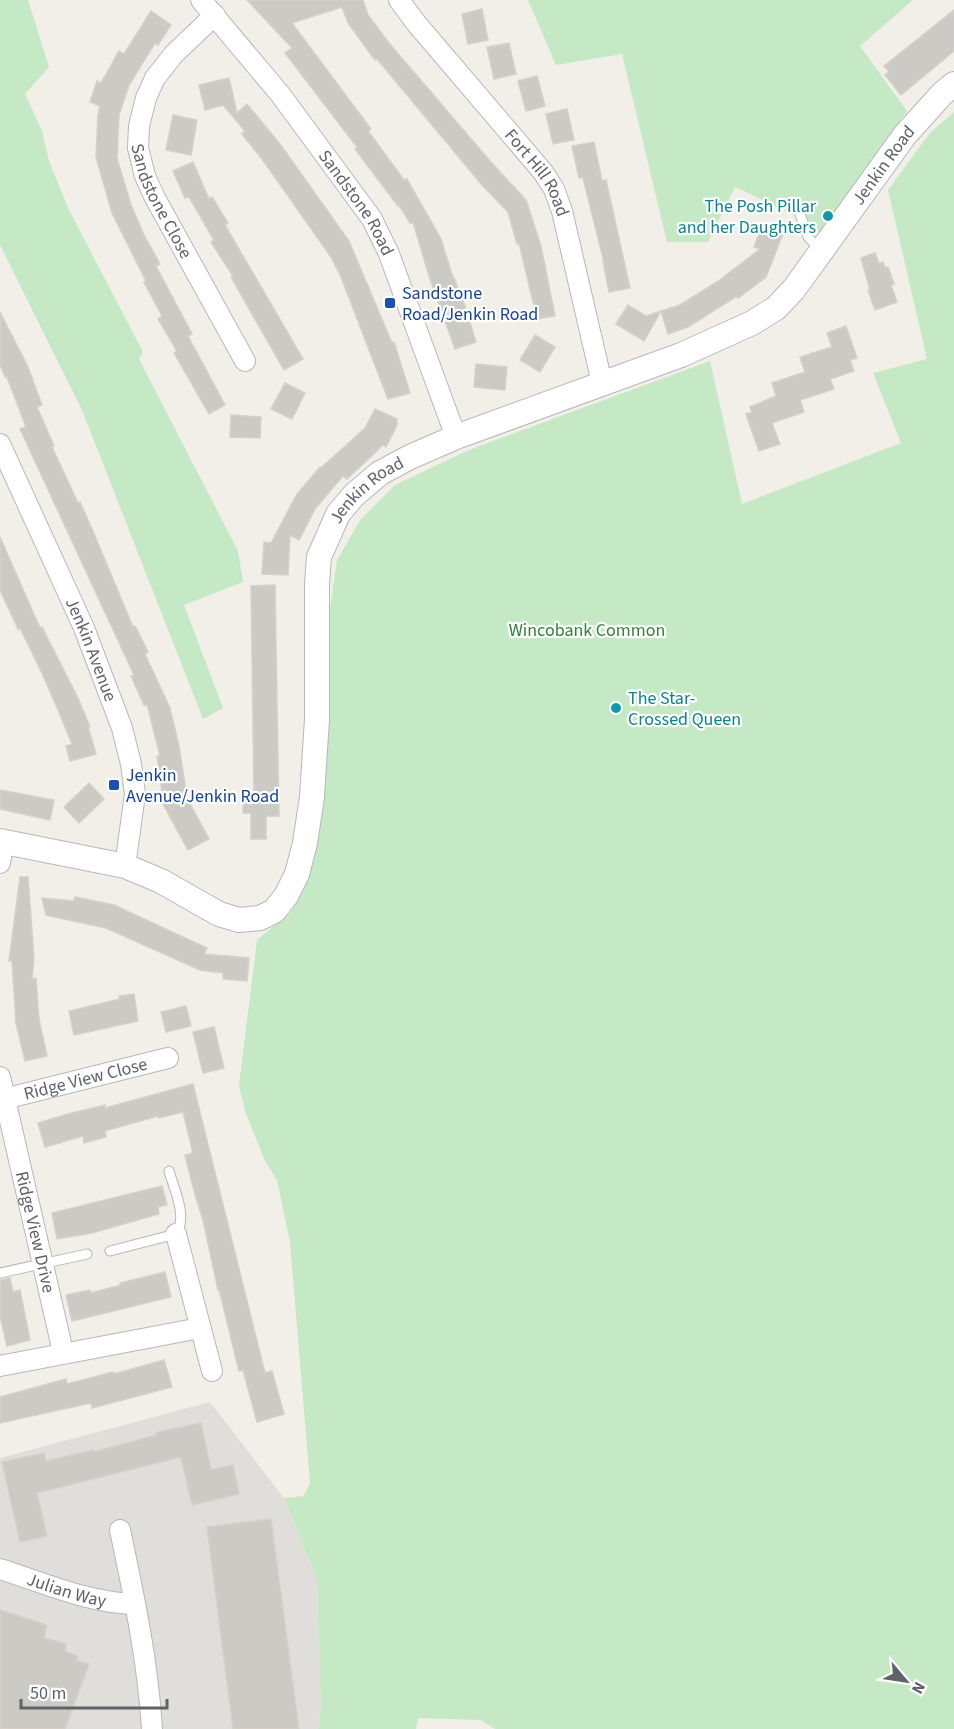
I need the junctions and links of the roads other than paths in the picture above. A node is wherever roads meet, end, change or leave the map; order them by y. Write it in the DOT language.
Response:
graph roads {
  1 [pos="201,0"];
  2 [pos="399,0"];
  3 [pos="215,15"];
  4 [pos="954,84"];
  5 [pos="800,214"];
  6 [pos="821,252"];
  7 [pos="245,361"];
  8 [pos="602,383"];
  9 [pos="456,437"];
  10 [pos="0,444"];
  11 [pos="1,849"];
  12 [pos="125,866"];
  13 [pos="168,1058"];
  14 [pos="0,1077"];
  15 [pos="4,1099"];
  16 [pos="169,1171"];
  17 [pos="176,1234"];
  18 [pos="110,1251"];
  19 [pos="87,1254"];
  20 [pos="42,1265"];
  21 [pos="0,1274"];
  22 [pos="200,1328"];
  23 [pos="63,1352"];
  24 [pos="0,1365"];
  25 [pos="212,1371"];
  26 [pos="120,1530"];
  27 [pos="0,1569"];
  28 [pos="135,1604"];
  29 [pos="153,1729"];
  1 -- 3 [label="street, Sandstone Road"];
  2 -- 8 [label="street, Fort Hill Road"];
  3 -- 7 [label="street, Sandstone Close"];
  3 -- 9 [label="street, Sandstone Road"];
  4 -- 6 [label="street, Jenkin Road"];
  5 -- 6 [label="lane"];
  6 -- 8 [label="street, Jenkin Road"];
  8 -- 9 [label="street, Jenkin Road"];
  9 -- 12 [label="street, Jenkin Road"];
  10 -- 12 [label="street, Jenkin Avenue"];
  11 -- 12 [label="street, Jenkin Road"];
  13 -- 15 [label="street, Ridge View Close"];
  14 -- 15 [label="street, Ridge View Drive"];
  15 -- 20 [label="street, Ridge View Drive"];
  16 -- 17 [label="lane"];
  17 -- 18 [label="lane"];
  17 -- 22 [label="street"];
  19 -- 20 [label="lane"];
  20 -- 21 [label="lane"];
  20 -- 23 [label="street, Ridge View Drive"];
  22 -- 23 [label="street"];
  22 -- 25 [label="street"];
  23 -- 24 [label="street"];
  26 -- 28 [label="street"];
  27 -- 28 [label="street, Julian Way"];
  28 -- 29 [label="street"];
}
